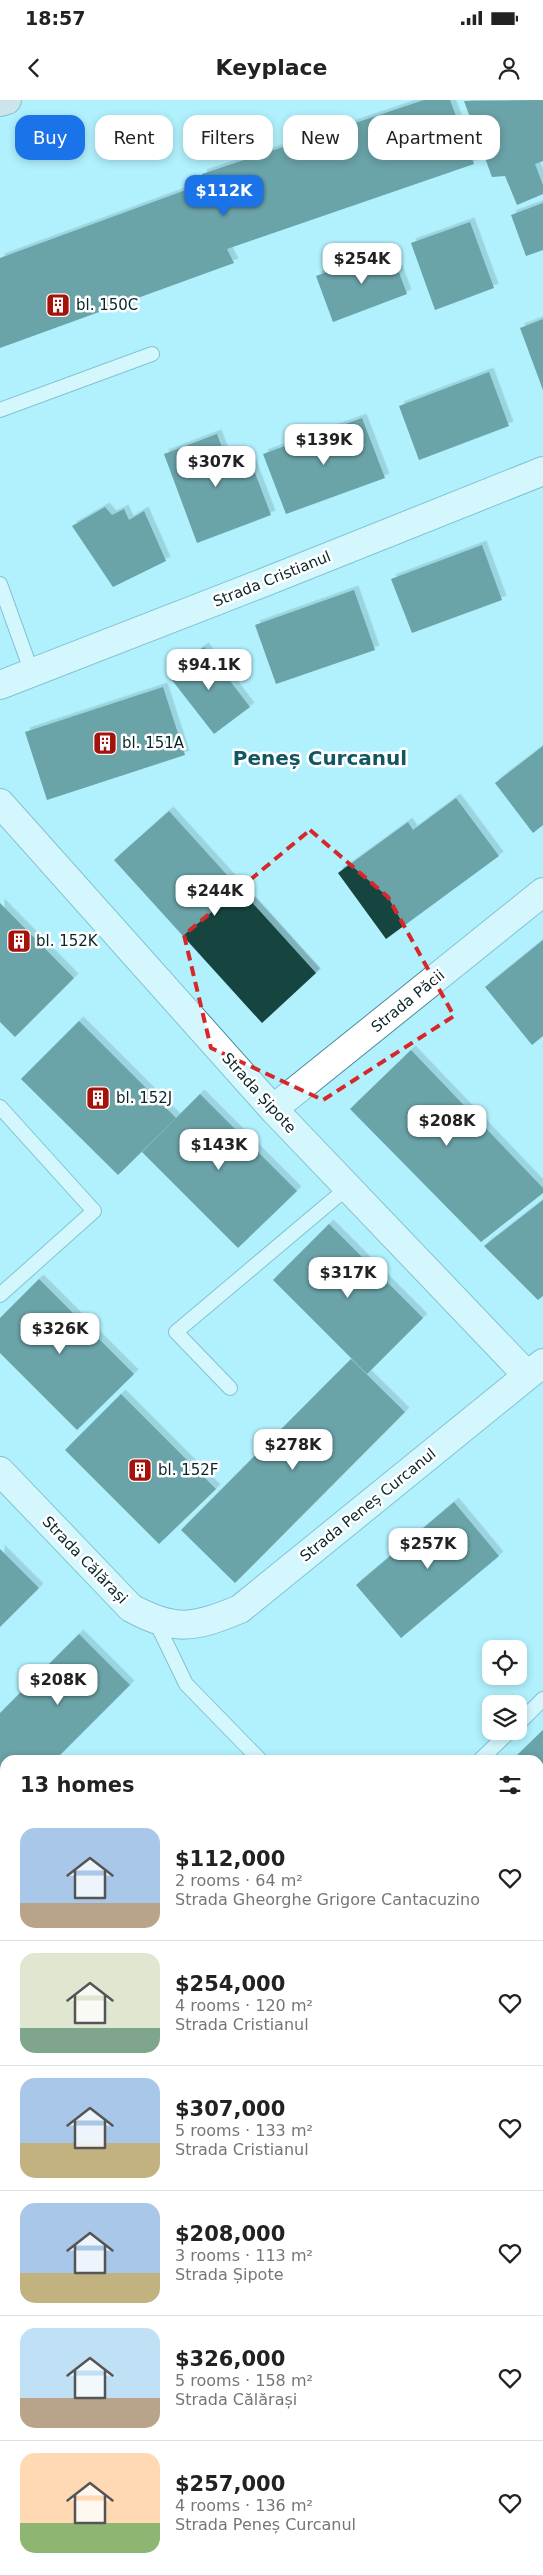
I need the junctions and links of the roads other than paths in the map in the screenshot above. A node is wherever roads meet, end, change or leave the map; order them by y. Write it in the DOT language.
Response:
graph roads {
  1 [pos="7,100"];
  2 [pos="0,102"];
  3 [pos="152,354"];
  4 [pos="0,410"];
  5 [pos="543,470"];
  6 [pos="0,584"];
  7 [pos="32,673"];
  8 [pos="0,685"];
  9 [pos="0,803"];
  10 [pos="543,892"];
  11 [pos="0,1107"];
  12 [pos="273,1109"];
  13 [pos="347,1188"];
  14 [pos="0,1295"];
  15 [pos="535,1369"];
  16 [pos="230,1388"];
  17 [pos="0,1471"];
  18 [pos="154,1620"];
  19 [pos="183,1627"];
  20 [pos="543,1699"];
  21 [pos="527,1715"];
  22 [pos="501,1740"];
  23 [pos="255,1755"];
  24 [pos="485,1755"];
  1 -- 2 [label="main road"];
  3 -- 4 [label="lane"];
  5 -- 7 [label="street, Strada Cristianul"];
  6 -- 7 [label="lane"];
  7 -- 8 [label="street, Strada Cristianul"];
  9 -- 12 [label="street, Strada Șipote"];
  10 -- 12 [label="street, Strada Păcii"];
  11 -- 14 [label="lane"];
  12 -- 13 [label="street, Strada Șipote"];
  13 -- 15 [label="street, Strada Șipote"];
  13 -- 16 [label="lane"];
  15 -- 19 [label="street, Strada Peneș Curcanul"];
  17 -- 18 [label="street, Strada Călărași"];
  18 -- 19 [label="street, Strada Călărași"];
  18 -- 23 [label="lane"];
  20 -- 21 [label="lane"];
  22 -- 24 [label="lane"];
}
